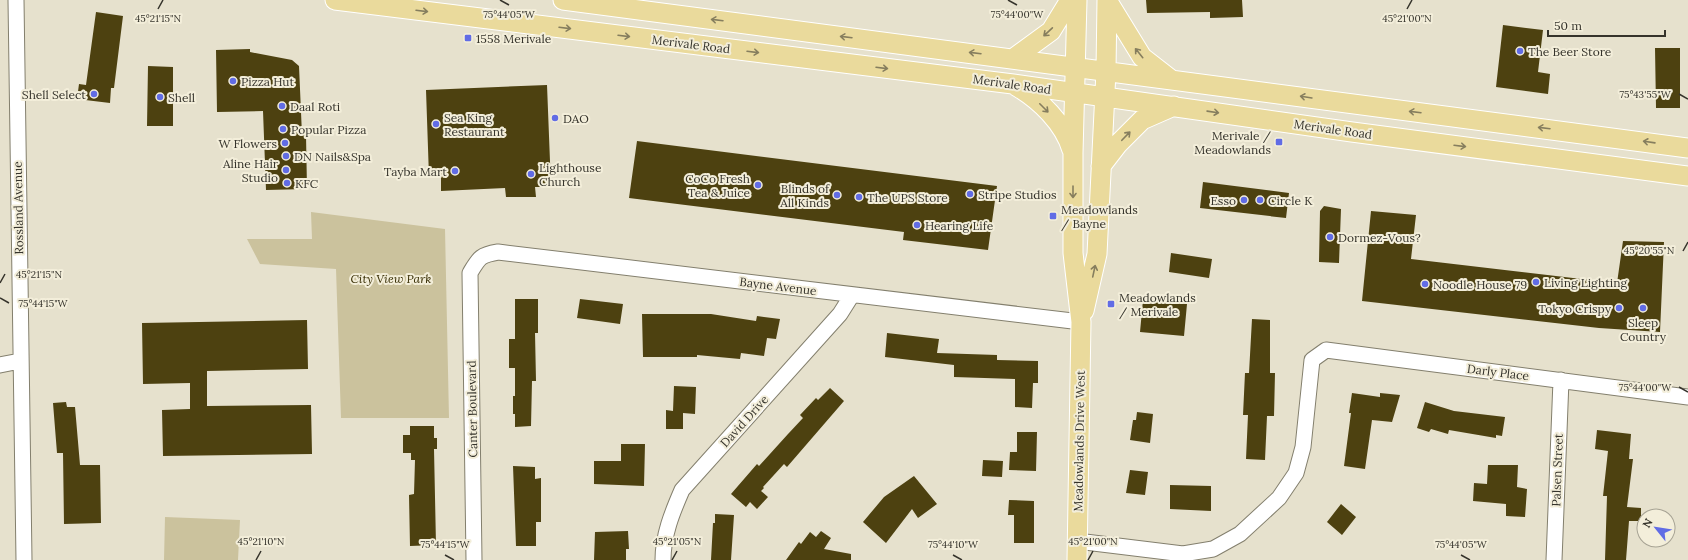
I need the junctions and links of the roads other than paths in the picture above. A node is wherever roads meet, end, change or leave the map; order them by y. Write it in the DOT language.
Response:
graph roads {
  1 [pos="16,0"];
  2 [pos="335,0"];
  3 [pos="563,0"];
  4 [pos="1070,0"];
  5 [pos="1077,0"];
  6 [pos="1107,0"];
  7 [pos="361,1"];
  8 [pos="384,3"];
  9 [pos="1014,58"];
  10 [pos="1076,66"];
  11 [pos="1106,71"];
  12 [pos="1169,78"];
  13 [pos="1013,84"];
  14 [pos="1075,92"];
  15 [pos="1104,96"];
  16 [pos="1174,106"];
  17 [pos="1688,148"];
  18 [pos="1073,153"];
  19 [pos="1101,166"];
  20 [pos="1688,176"];
  21 [pos="478,259"];
  22 [pos="852,294"];
  23 [pos="1081,322"];
  24 [pos="20,361"];
  25 [pos="0,365"];
  26 [pos="1561,380"];
  27 [pos="1688,397"];
  28 [pos="1077,541"];
  29 [pos="24,560"];
  30 [pos="474,560"];
  31 [pos="664,560"];
  32 [pos="1077,560"];
  33 [pos="1554,560"];
  1 -- 24 [label="street, Rossland Avenue"];
  2 -- 7 [label="main road, Merivale Road"];
  9 -- 3 [label="main road, one-way"];
  4 -- 9 [label="main road, one-way"];
  5 -- 10 [label="main road, Meadowlands Drive West"];
  6 -- 11 [label="main road, Meadowlands Drive West"];
  12 -- 6 [label="main road, one-way"];
  7 -- 8 [label="main road, Merivale Road"];
  8 -- 13 [label="main road, Merivale Road, one-way"];
  9 -- 10 [label="main road"];
  10 -- 11 [label="main road"];
  10 -- 14 [label="main road, Meadowlands Drive West"];
  11 -- 12 [label="main road"];
  11 -- 15 [label="main road, Meadowlands Drive West"];
  17 -- 12 [label="main road, one-way"];
  13 -- 14 [label="main road, Merivale Road"];
  13 -- 18 [label="main road, one-way"];
  14 -- 15 [label="main road, Merivale Road"];
  14 -- 18 [label="main road, Meadowlands Drive West"];
  15 -- 16 [label="main road, Merivale Road"];
  15 -- 19 [label="main road, Meadowlands Drive West"];
  19 -- 16 [label="main road, one-way"];
  16 -- 20 [label="main road, Merivale Road, one-way"];
  18 -- 23 [label="main road, Meadowlands Drive West, one-way"];
  23 -- 19 [label="main road, Meadowlands Drive West, one-way"];
  21 -- 22 [label="street, Bayne Avenue"];
  21 -- 30 [label="street, Canter Boulevard"];
  22 -- 23 [label="street, Bayne Avenue"];
  22 -- 31 [label="street, David Drive"];
  23 -- 28 [label="main road, Meadowlands Drive West"];
  24 -- 25 [label="street"];
  24 -- 29 [label="street, Rossland Avenue"];
  26 -- 27 [label="street, Darly Place"];
  26 -- 28 [label="street, Darly Place"];
  26 -- 33 [label="street, Palsen Street"];
  28 -- 32 [label="main road, Meadowlands Drive West"];
}
